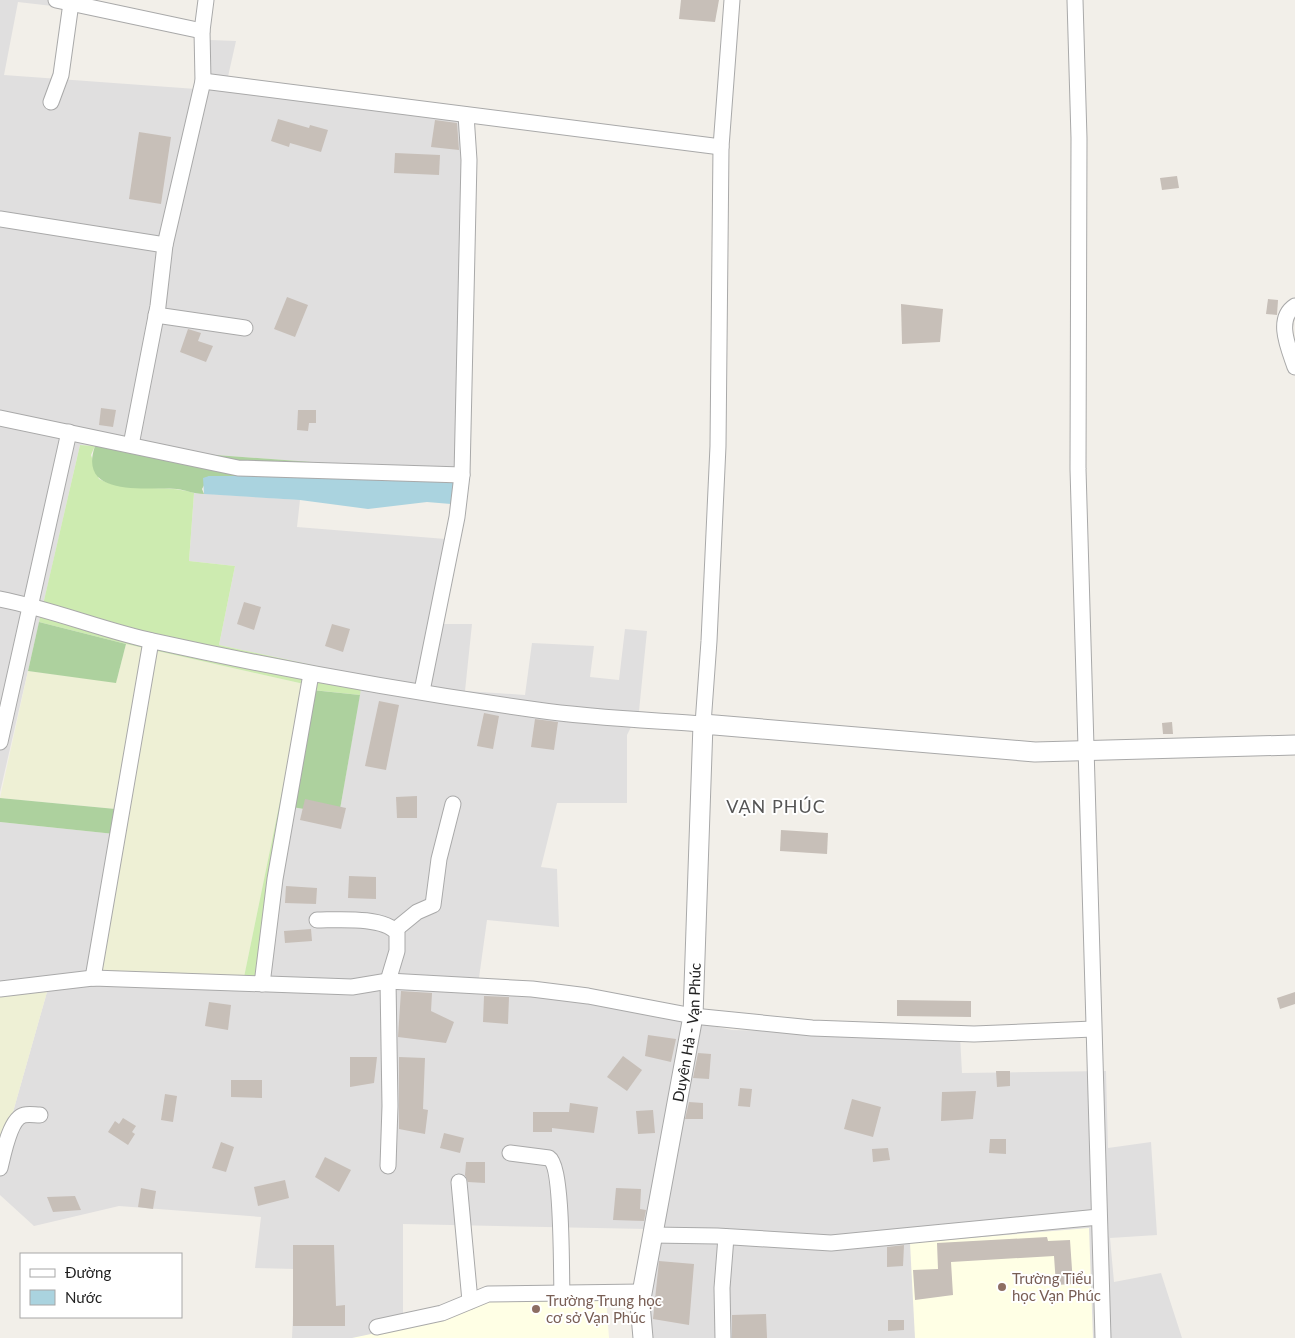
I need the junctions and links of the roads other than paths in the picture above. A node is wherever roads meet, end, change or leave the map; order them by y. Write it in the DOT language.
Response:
graph roads {
  1 [pos="206,0"];
  2 [pos="732,0"];
  3 [pos="1075,0"];
  4 [pos="63,2"];
  5 [pos="202,31"];
  6 [pos="203,81"];
  7 [pos="51,102"];
  8 [pos="466,115"];
  9 [pos="721,147"];
  10 [pos="0,219"];
  11 [pos="165,245"];
  12 [pos="1295,306"];
  13 [pos="156,315"];
  14 [pos="245,328"];
  15 [pos="1295,367"];
  16 [pos="0,418"];
  17 [pos="69,432"];
  18 [pos="131,445"];
  19 [pos="462,475"];
  20 [pos="0,599"];
  21 [pos="30,605"];
  22 [pos="151,640"];
  23 [pos="311,674"];
  24 [pos="422,691"];
  25 [pos="2,723"];
  26 [pos="703,724"];
  27 [pos="0,742"];
  28 [pos="1295,745"];
  29 [pos="1087,751"];
  30 [pos="453,804"];
  31 [pos="317,920"];
  32 [pos="394,930"];
  33 [pos="93,978"];
  34 [pos="388,981"];
  35 [pos="262,984"];
  36 [pos="0,989"];
  37 [pos="693,1016"];
  38 [pos="1093,1029"];
  39 [pos="40,1115"];
  40 [pos="510,1153"];
  41 [pos="388,1166"];
  42 [pos="0,1168"];
  43 [pos="459,1182"];
  44 [pos="1099,1218"];
  45 [pos="652,1235"];
  46 [pos="726,1237"];
  47 [pos="642,1292"];
  48 [pos="562,1294"];
  49 [pos="470,1301"];
  50 [pos="377,1327"];
  51 [pos="643,1338"];
  52 [pos="723,1338"];
  53 [pos="1102,1338"];
  1 -- 5 [label="street"];
  2 -- 9 [label="street"];
  3 -- 29 [label="street"];
  4 -- 5 [label="street"];
  4 -- 7 [label="street"];
  5 -- 6 [label="street"];
  6 -- 8 [label="street"];
  6 -- 11 [label="street"];
  8 -- 9 [label="street"];
  8 -- 19 [label="street"];
  9 -- 26 [label="street"];
  10 -- 11 [label="street"];
  11 -- 13 [label="street"];
  12 -- 15 [label="street"];
  13 -- 14 [label="street"];
  13 -- 18 [label="street"];
  16 -- 17 [label="street"];
  17 -- 18 [label="street"];
  17 -- 21 [label="street"];
  18 -- 19 [label="street"];
  19 -- 24 [label="street"];
  20 -- 21 [label="street"];
  21 -- 22 [label="street"];
  21 -- 25 [label="street"];
  22 -- 23 [label="street"];
  22 -- 33 [label="street"];
  23 -- 24 [label="street"];
  23 -- 35 [label="street"];
  24 -- 26 [label="street"];
  25 -- 27 [label="street"];
  26 -- 29 [label="street"];
  26 -- 37 [label="street, Duyên Hà - Vạn Phúc"];
  28 -- 29 [label="street"];
  29 -- 38 [label="street"];
  30 -- 32 [label="street"];
  31 -- 32 [label="street"];
  32 -- 34 [label="street"];
  33 -- 35 [label="street"];
  33 -- 36 [label="street"];
  34 -- 35 [label="street"];
  34 -- 37 [label="street"];
  34 -- 41 [label="street"];
  37 -- 38 [label="street"];
  37 -- 45 [label="street, Duyên Hà - Vạn Phúc"];
  38 -- 44 [label="street"];
  39 -- 42 [label="street"];
  40 -- 48 [label="street"];
  43 -- 49 [label="street"];
  44 -- 46 [label="street"];
  44 -- 53 [label="street"];
  45 -- 46 [label="street"];
  45 -- 47 [label="street, Duyên Hà - Vạn Phúc"];
  46 -- 52 [label="street"];
  47 -- 48 [label="street"];
  47 -- 51 [label="street, Duyên Hà - Vạn Phúc"];
  48 -- 49 [label="street"];
  49 -- 50 [label="street"];
}
